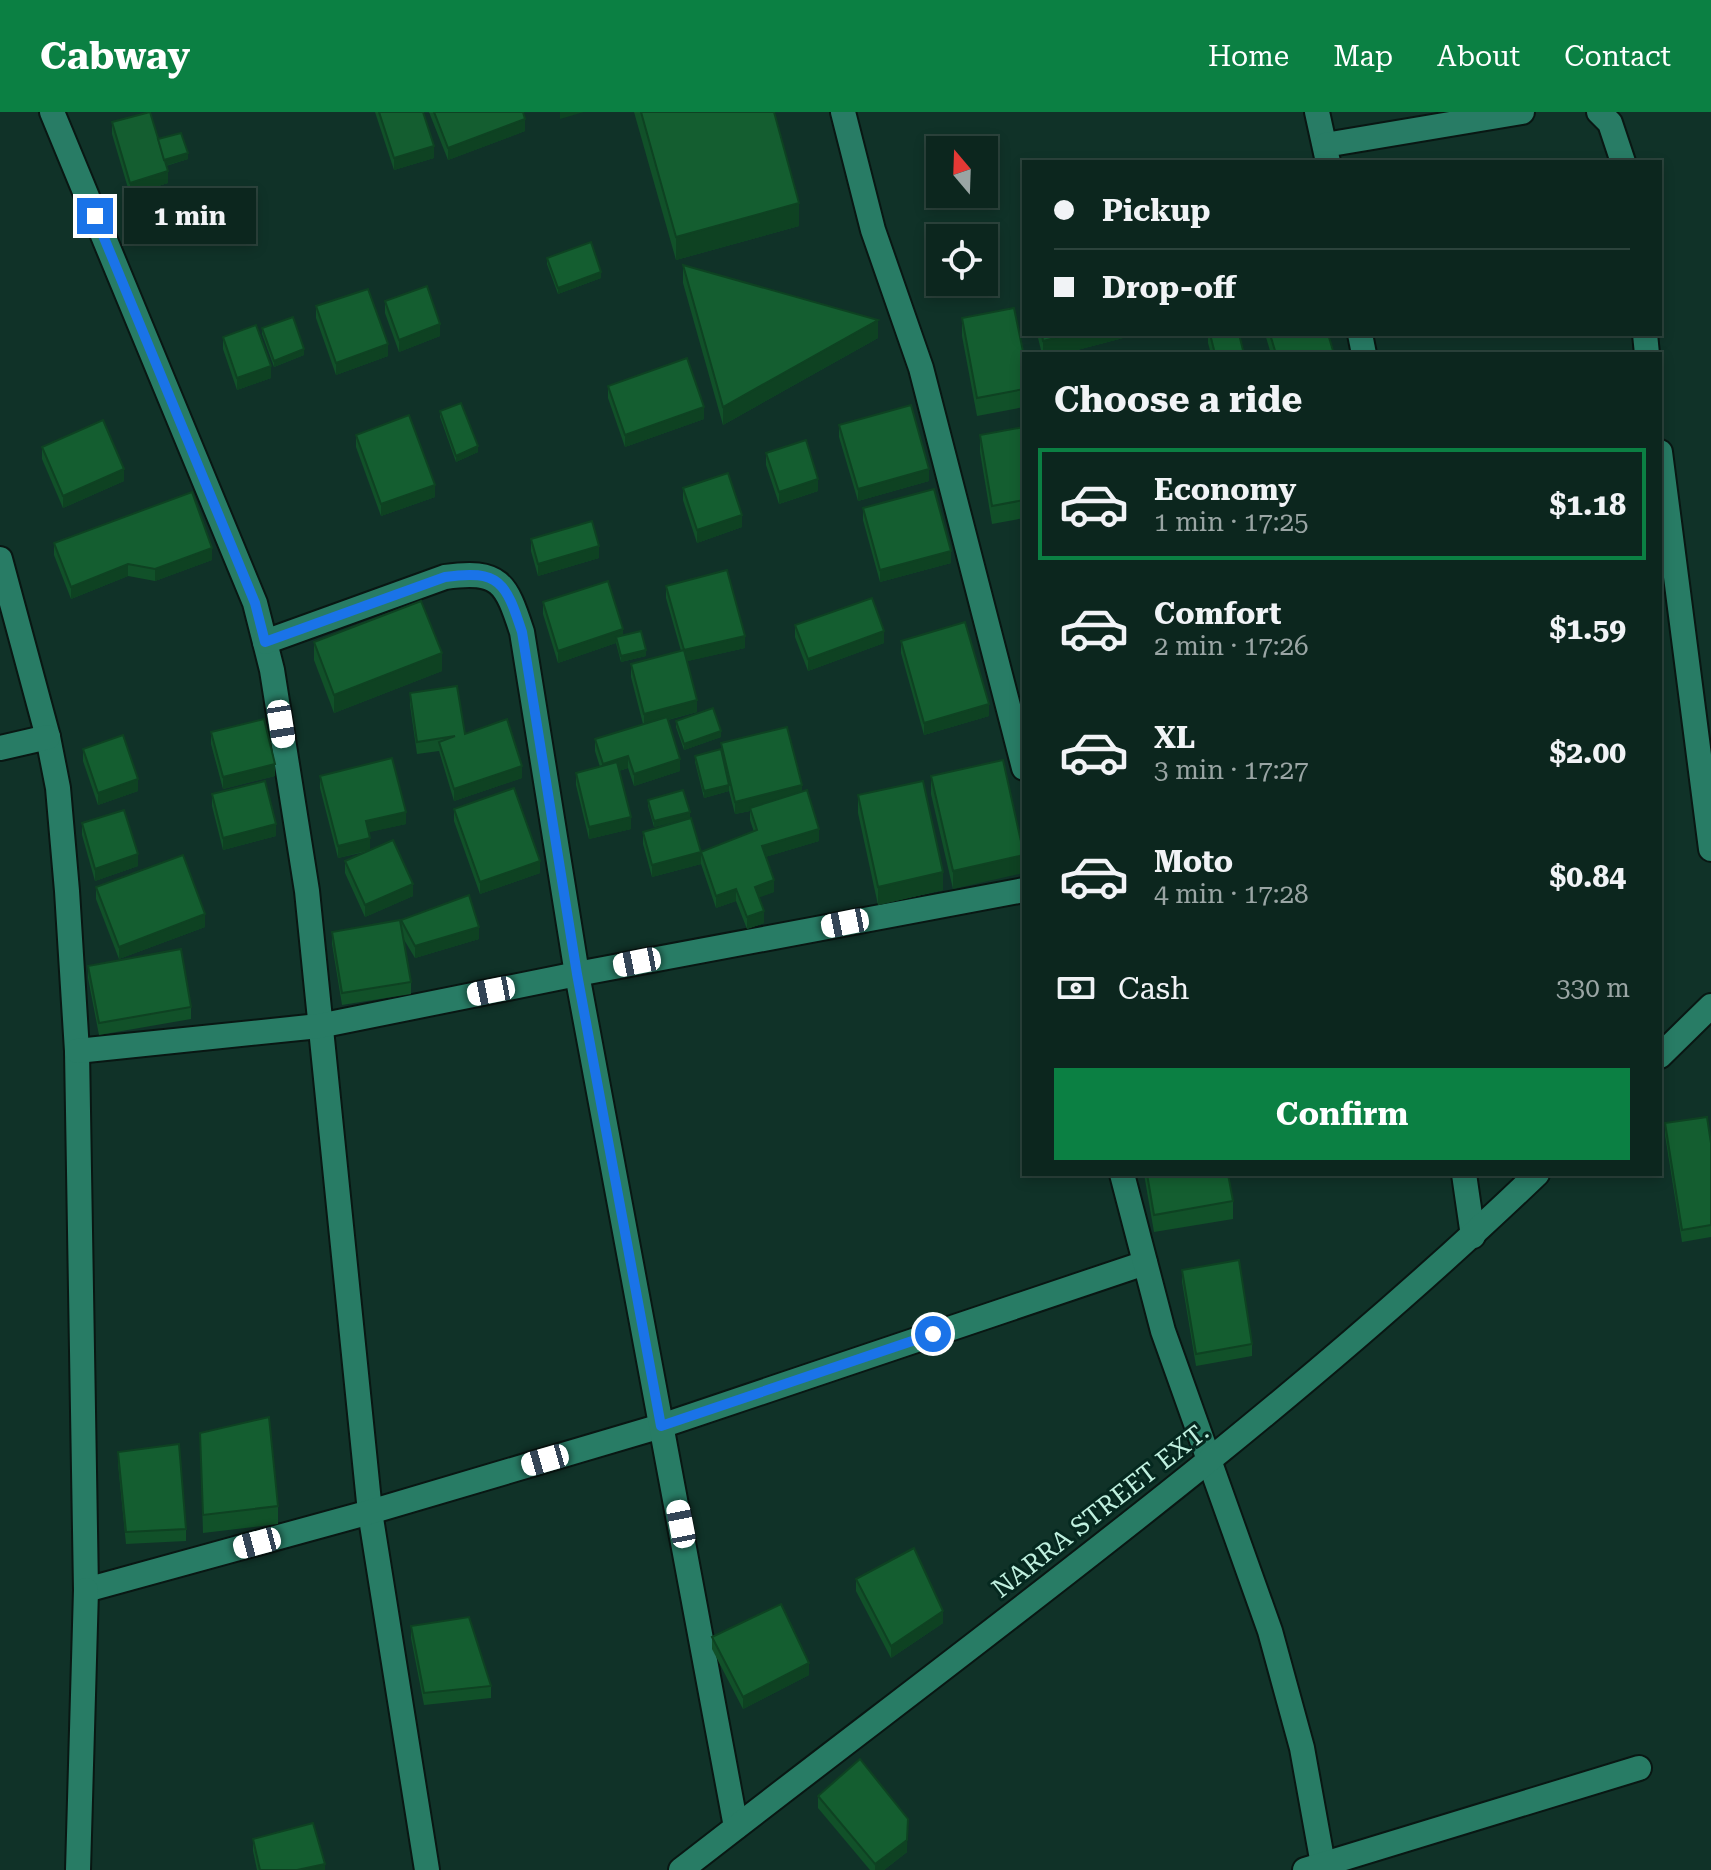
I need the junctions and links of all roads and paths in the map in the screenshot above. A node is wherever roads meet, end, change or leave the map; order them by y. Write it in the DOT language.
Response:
graph roads {
  1 [pos="52,112"];
  2 [pos="843,112"];
  3 [pos="1317,112"];
  4 [pos="1522,112"];
  5 [pos="1599,112"];
  6 [pos="1327,153"];
  7 [pos="1622,160"];
  8 [pos="1662,468"];
  9 [pos="0,559"];
  10 [pos="265,642"];
  11 [pos="48,737"];
  12 [pos="0,748"];
  13 [pos="1022,760"];
  14 [pos="1711,849"];
  15 [pos="1022,890"];
  16 [pos="577,974"];
  17 [pos="1711,1006"];
  18 [pos="319,1026"];
  19 [pos="77,1051"];
  20 [pos="1662,1054"];
  21 [pos="1123,1176"];
  22 [pos="1464,1176"];
  23 [pos="1535,1176"];
  24 [pos="1473,1236"];
  25 [pos="1145,1263"];
  26 [pos="661,1426"];
  27 [pos="1211,1461"];
  28 [pos="370,1512"];
  29 [pos="86,1590"];
  30 [pos="1639,1768"];
  31 [pos="736,1827"];
  32 [pos="1318,1868"];
  33 [pos="78,1870"];
  34 [pos="427,1870"];
  35 [pos="681,1870"];
  1 -- 10 [label="street"];
  2 -- 13 [label="street"];
  3 -- 6 [label="street"];
  4 -- 6 [label="street"];
  5 -- 7 [label="street"];
  8 -- 14 [label="street"];
  9 -- 11 [label="street"];
  10 -- 16 [label="street"];
  10 -- 18 [label="street"];
  11 -- 12 [label="street"];
  11 -- 19 [label="street"];
  15 -- 16 [label="street"];
  16 -- 18 [label="street"];
  16 -- 26 [label="street"];
  17 -- 20 [label="street"];
  18 -- 19 [label="street"];
  18 -- 28 [label="street"];
  19 -- 29 [label="street"];
  21 -- 25 [label="street"];
  22 -- 24 [label="street"];
  23 -- 24 [label="street, NARRA STREET EXT."];
  24 -- 27 [label="street, NARRA STREET EXT."];
  25 -- 26 [label="street"];
  25 -- 27 [label="street"];
  26 -- 28 [label="street"];
  26 -- 31 [label="street"];
  27 -- 31 [label="street, NARRA STREET EXT."];
  27 -- 32 [label="street"];
  28 -- 29 [label="street"];
  28 -- 34 [label="street"];
  29 -- 33 [label="street"];
  30 -- 32 [label="street"];
  31 -- 35 [label="street, NARRA STREET EXT."];
}
